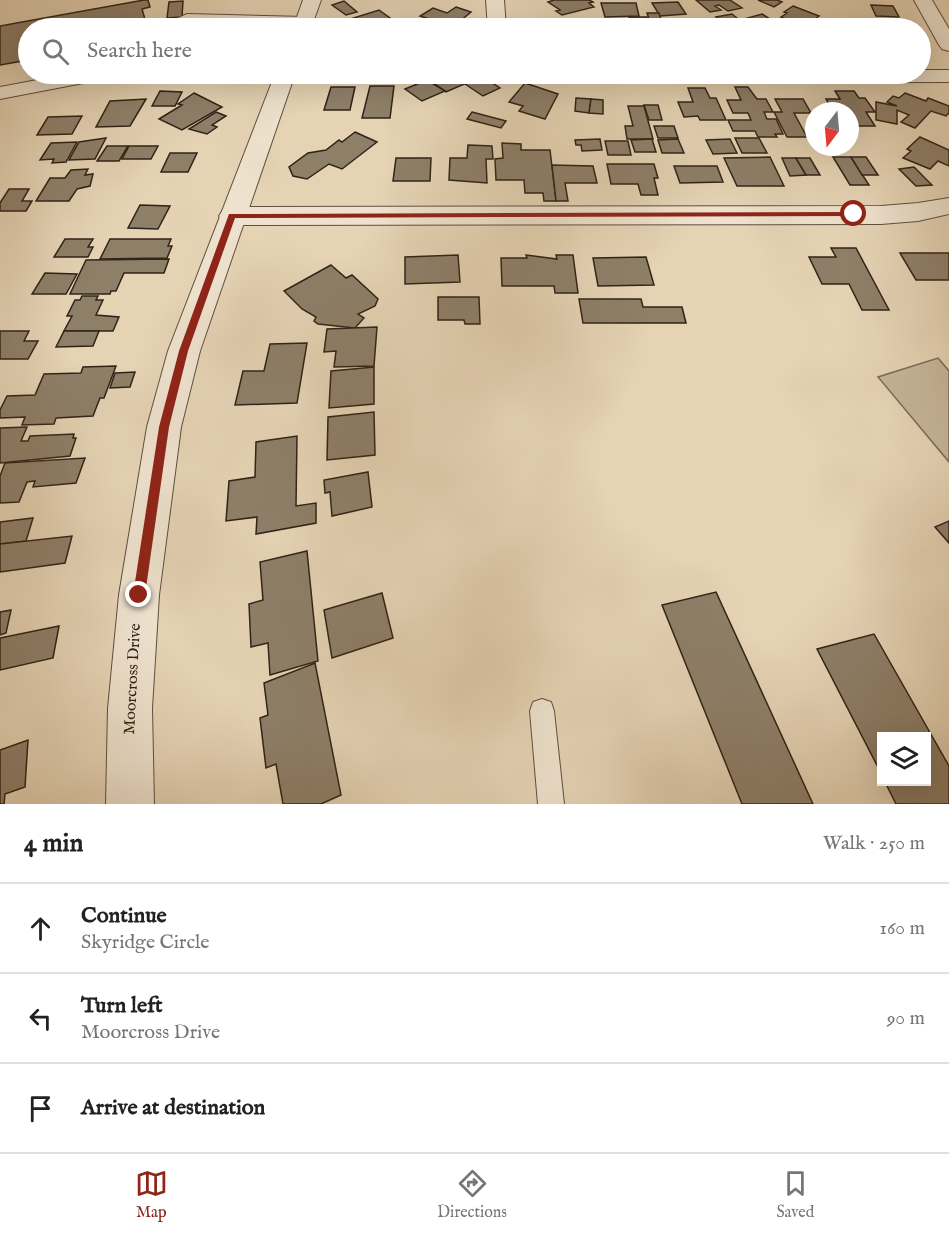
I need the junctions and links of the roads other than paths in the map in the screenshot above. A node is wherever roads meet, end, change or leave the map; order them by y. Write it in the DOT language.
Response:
graph roads {
  1 [pos="312,0"];
  2 [pos="495,0"];
  3 [pos="923,0"];
  4 [pos="185,18"];
  5 [pos="208,18"];
  6 [pos="306,18"];
  7 [pos="496,18"];
  8 [pos="949,45"];
  9 [pos="931,76"];
  10 [pos="949,76"];
  11 [pos="47,84"];
  12 [pos="281,84"];
  13 [pos="0,93"];
  14 [pos="949,206"];
  15 [pos="232,216"];
  16 [pos="542,711"];
  17 [pos="130,804"];
  18 [pos="551,804"];
  1 -- 6 [label="street"];
  2 -- 7 [label="street"];
  3 -- 8 [label="street"];
  4 -- 5 [label="lane"];
  9 -- 10 [label="street"];
  11 -- 13 [label="street"];
  12 -- 15 [label="street, Moorcross Drive"];
  14 -- 15 [label="street"];
  15 -- 17 [label="street, Moorcross Drive"];
  16 -- 18 [label="lane"];
}
